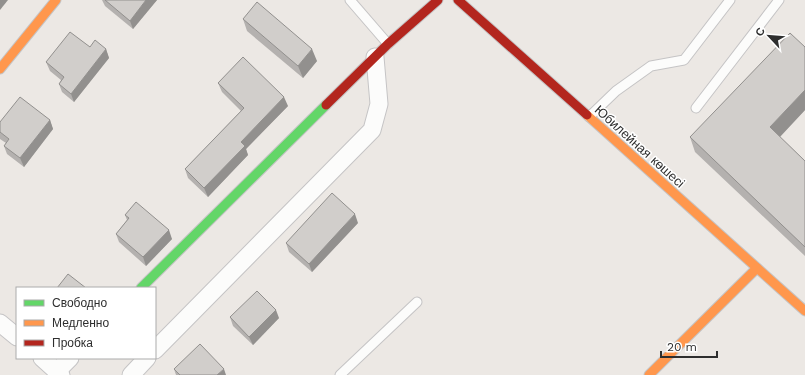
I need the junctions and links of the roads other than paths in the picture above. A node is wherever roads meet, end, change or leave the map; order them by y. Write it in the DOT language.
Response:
graph roads {
  1 [pos="56,0"];
  2 [pos="350,0"];
  3 [pos="438,0"];
  4 [pos="458,0"];
  5 [pos="730,0"];
  6 [pos="779,0"];
  7 [pos="388,44"];
  8 [pos="375,57"];
  9 [pos="0,69"];
  10 [pos="696,108"];
  11 [pos="589,117"];
  12 [pos="757,268"];
  13 [pos="142,287"];
  14 [pos="417,302"];
  15 [pos="805,311"];
  16 [pos="0,323"];
  17 [pos="16,336"];
  18 [pos="156,349"];
  19 [pos="43,359"];
  20 [pos="69,359"];
  21 [pos="146,359"];
  22 [pos="59,373"];
  23 [pos="131,375"];
  24 [pos="340,375"];
  25 [pos="650,375"];
  1 -- 9 [label="street"];
  2 -- 7 [label="lane"];
  3 -- 7 [label="street"];
  4 -- 11 [label="street, Юбилейная көшесі"];
  5 -- 11 [label="lane"];
  6 -- 10 [label="lane"];
  7 -- 8 [label="street"];
  8 -- 13 [label="street"];
  8 -- 18 [label="street"];
  11 -- 12 [label="street, Юбилейная көшесі"];
  12 -- 15 [label="street, Юбилейная көшесі"];
  12 -- 25 [label="street"];
  14 -- 24 [label="lane"];
  16 -- 17 [label="street"];
  19 -- 22 [label="street"];
  20 -- 22 [label="street"];
  21 -- 23 [label="street"];
}
